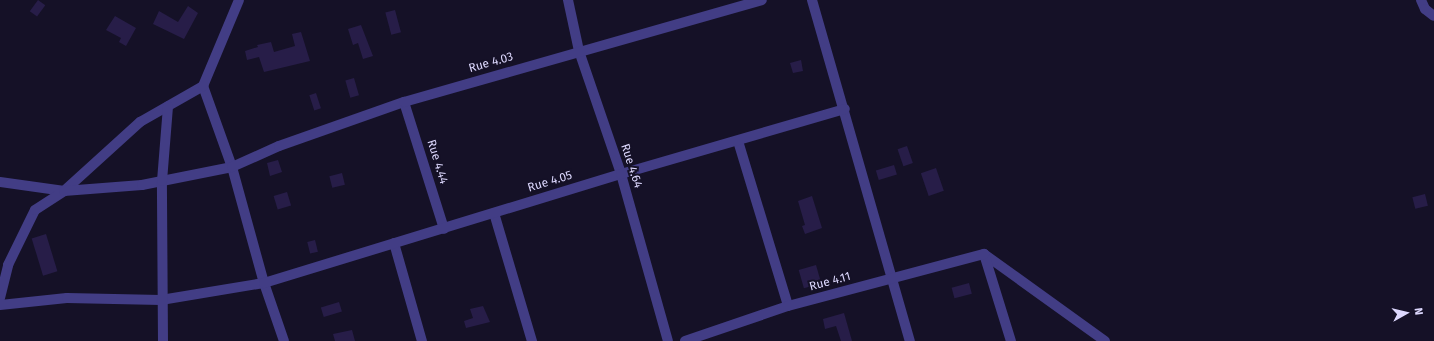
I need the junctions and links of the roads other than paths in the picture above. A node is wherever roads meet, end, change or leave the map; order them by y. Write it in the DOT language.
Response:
graph roads {
  1 [pos="239,0"];
  2 [pos="568,0"];
  3 [pos="762,0"];
  4 [pos="812,0"];
  5 [pos="1420,0"];
  6 [pos="1434,16"];
  7 [pos="579,51"];
  8 [pos="203,86"];
  9 [pos="404,102"];
  10 [pos="168,106"];
  11 [pos="845,109"];
  12 [pos="738,141"];
  13 [pos="232,167"];
  14 [pos="621,174"];
  15 [pos="162,181"];
  16 [pos="0,182"];
  17 [pos="64,191"];
  18 [pos="494,213"];
  19 [pos="444,229"];
  20 [pos="394,243"];
  21 [pos="984,254"];
  22 [pos="894,278"];
  23 [pos="264,283"];
  24 [pos="0,298"];
  25 [pos="161,300"];
  26 [pos="0,305"];
  27 [pos="788,306"];
  28 [pos="163,341"];
  29 [pos="284,341"];
  30 [pos="422,341"];
  31 [pos="532,341"];
  32 [pos="668,341"];
  33 [pos="685,341"];
  34 [pos="910,341"];
  35 [pos="1011,341"];
  36 [pos="1105,341"];
  1 -- 8 [label="street"];
  2 -- 7 [label="street, Rue 4.64"];
  3 -- 7 [label="street, Rue 4.03"];
  4 -- 11 [label="street"];
  5 -- 6 [label="street"];
  7 -- 9 [label="street, Rue 4.03"];
  7 -- 14 [label="street, Rue 4.64"];
  8 -- 10 [label="street"];
  8 -- 13 [label="street"];
  9 -- 13 [label="street, Rue 4.03"];
  9 -- 19 [label="street, Rue 4.44"];
  10 -- 15 [label="street"];
  10 -- 17 [label="street"];
  11 -- 12 [label="street, Rue 4.05"];
  11 -- 22 [label="street"];
  12 -- 14 [label="street, Rue 4.05"];
  12 -- 27 [label="street"];
  13 -- 15 [label="street, Rue 4.03"];
  13 -- 23 [label="street"];
  14 -- 18 [label="street, Rue 4.05"];
  14 -- 32 [label="street, Rue 4.64"];
  15 -- 17 [label="street, Rue 4.03"];
  15 -- 25 [label="street"];
  16 -- 17 [label="street"];
  17 -- 24 [label="street"];
  18 -- 19 [label="street, Rue 4.05"];
  18 -- 31 [label="street"];
  19 -- 20 [label="street, Rue 4.05"];
  20 -- 23 [label="street, Rue 4.05"];
  20 -- 30 [label="street"];
  21 -- 22 [label="street, Rue 4.11"];
  21 -- 35 [label="street"];
  21 -- 36 [label="street"];
  22 -- 27 [label="street, Rue 4.11"];
  22 -- 34 [label="street"];
  23 -- 25 [label="street, Rue 4.05"];
  23 -- 29 [label="street"];
  25 -- 26 [label="street, Rue 4.05"];
  25 -- 28 [label="street"];
  27 -- 33 [label="street, Rue 4.11"];
}
